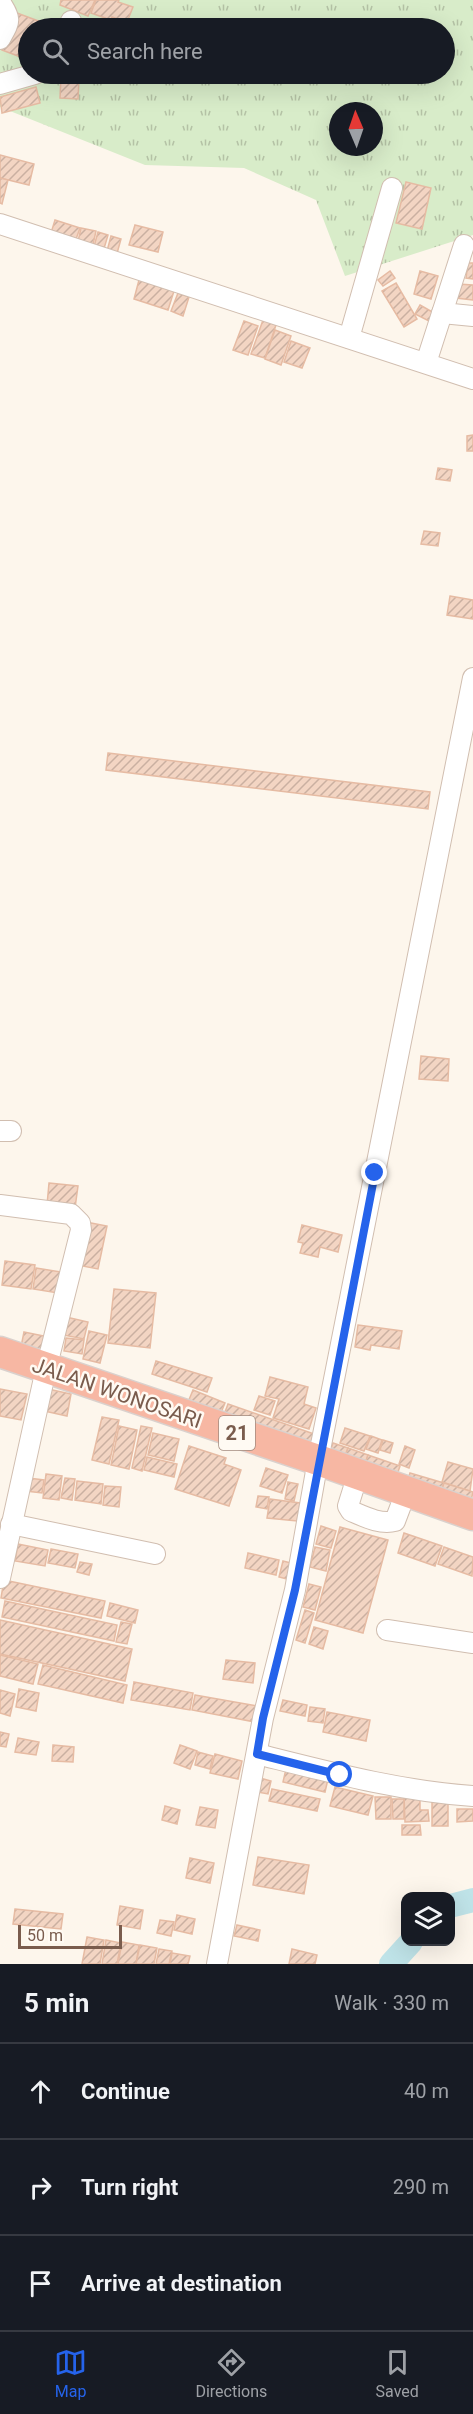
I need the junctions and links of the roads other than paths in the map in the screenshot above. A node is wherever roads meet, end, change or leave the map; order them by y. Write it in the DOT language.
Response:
graph roads {
  1 [pos="0,2"];
  2 [pos="0,39"];
  3 [pos="18,79"];
  4 [pos="0,84"];
  5 [pos="392,188"];
  6 [pos="0,224"];
  7 [pos="464,245"];
  8 [pos="442,313"];
  9 [pos="473,316"];
  10 [pos="349,338"];
  11 [pos="426,363"];
  12 [pos="473,379"];
  13 [pos="473,678"];
  14 [pos="0,1205"];
  15 [pos="0,1353"];
  16 [pos="46,1369"];
  17 [pos="318,1460"];
  18 [pos="473,1515"];
  19 [pos="10,1524"];
  20 [pos="155,1554"];
  21 [pos="0,1578"];
  22 [pos="387,1630"];
  23 [pos="473,1643"];
  24 [pos="257,1754"];
  25 [pos="473,1796"];
  26 [pos="217,1964"];
  1 -- 2 [label="street"];
  3 -- 4 [label="street"];
  5 -- 10 [label="street"];
  6 -- 10 [label="street"];
  7 -- 8 [label="street"];
  8 -- 9 [label="street"];
  8 -- 11 [label="street"];
  10 -- 11 [label="street"];
  11 -- 12 [label="street"];
  13 -- 17 [label="street"];
  14 -- 16 [label="street"];
  15 -- 16 [label="highway, JALAN WONOSARI / 21"];
  16 -- 17 [label="highway, JALAN WONOSARI / 21"];
  16 -- 19 [label="street"];
  17 -- 18 [label="highway, JALAN WONOSARI / 21"];
  17 -- 24 [label="street"];
  19 -- 20 [label="street"];
  19 -- 21 [label="street"];
  22 -- 23 [label="street"];
  24 -- 25 [label="street"];
  24 -- 26 [label="street"];
}
